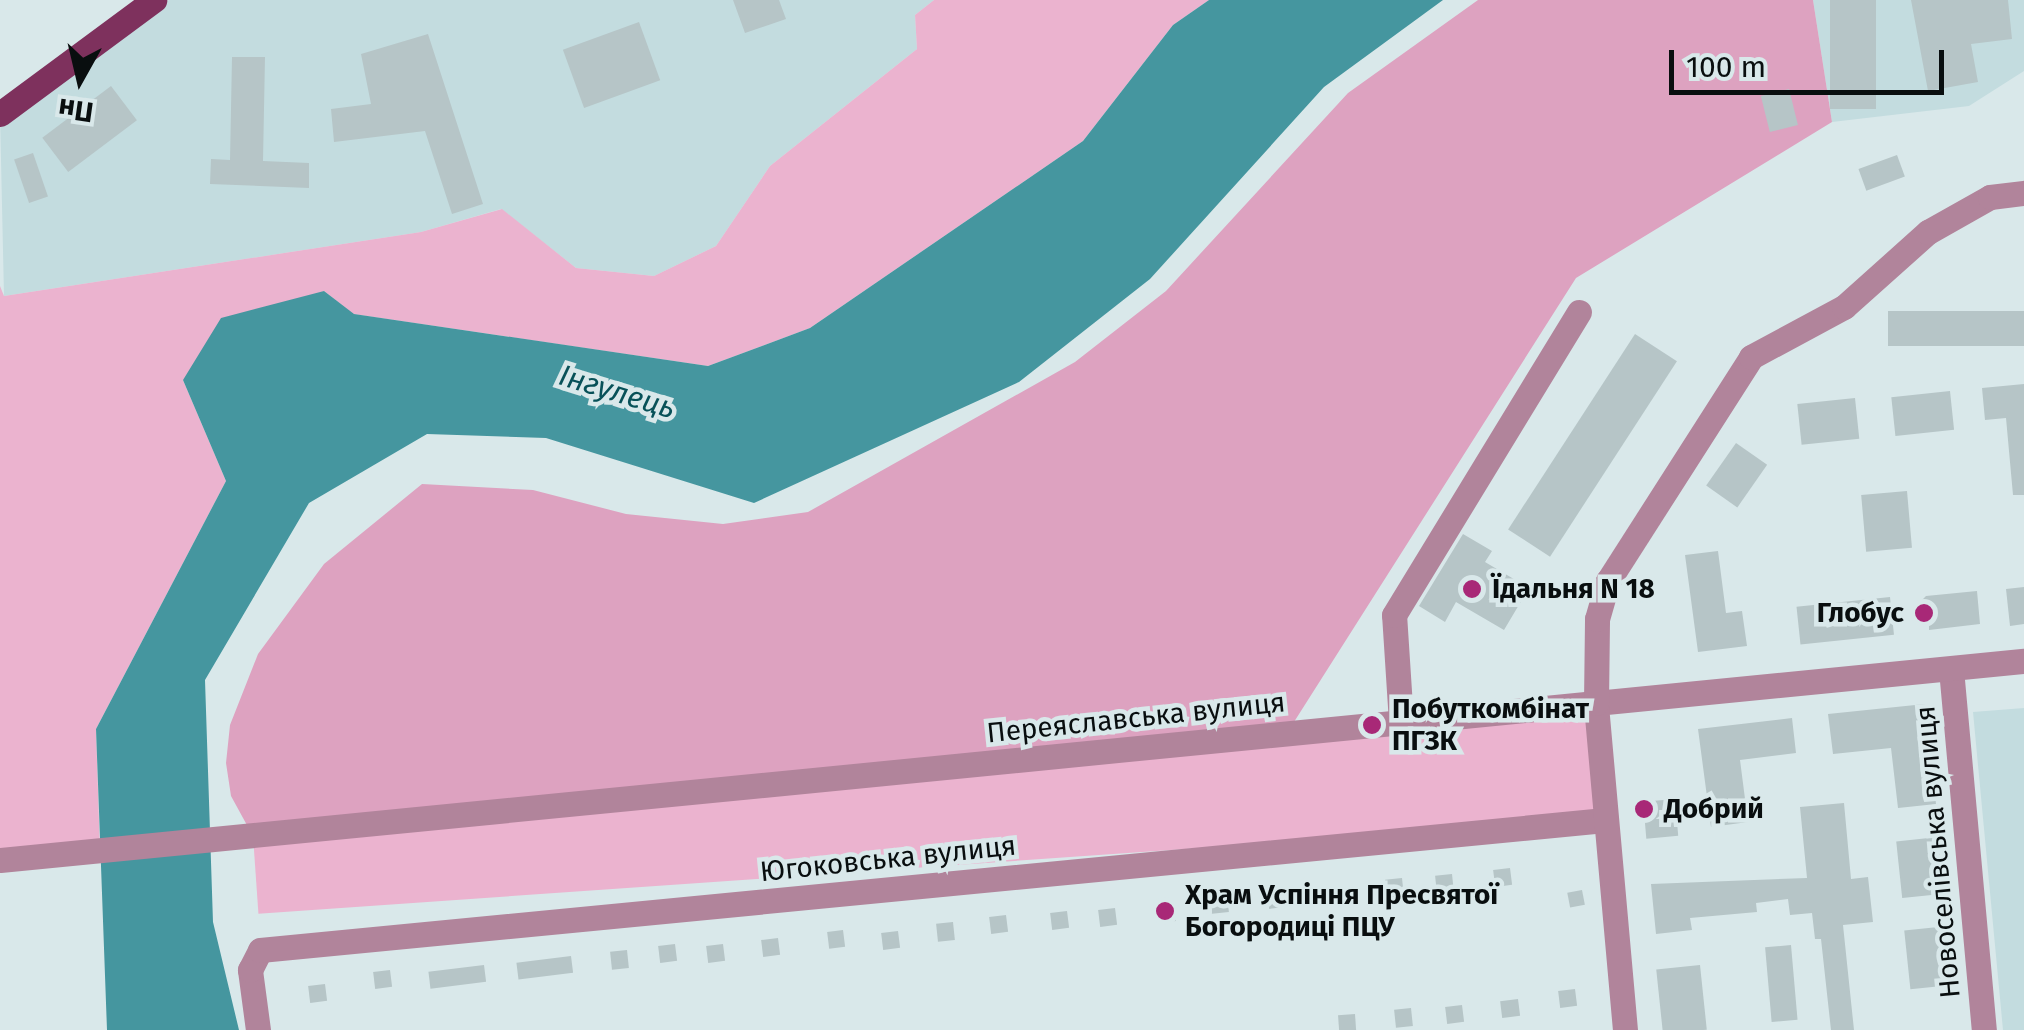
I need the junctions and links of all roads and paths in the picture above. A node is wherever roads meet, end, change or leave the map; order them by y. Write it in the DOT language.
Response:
graph roads {
  1 [pos="154,0"];
  2 [pos="0,114"];
  3 [pos="2024,193"];
  4 [pos="1578,312"];
  5 [pos="2024,661"];
  6 [pos="1951,668"];
  7 [pos="1596,703"];
  8 [pos="1401,722"];
  9 [pos="1606,820"];
  10 [pos="0,860"];
  11 [pos="258,1030"];
  12 [pos="1625,1030"];
  13 [pos="1984,1030"];
  1 -- 2 [label="main road"];
  3 -- 7 [label="street"];
  4 -- 8 [label="street"];
  5 -- 6 [label="street, Переяславська вулиця"];
  6 -- 7 [label="street, Переяславська вулиця"];
  6 -- 13 [label="street, Новоселівська вулиця"];
  7 -- 8 [label="street, Переяславська вулиця"];
  7 -- 9 [label="street"];
  8 -- 10 [label="street, Переяславська вулиця"];
  9 -- 11 [label="street, Югоковська вулиця"];
  9 -- 12 [label="street"];
}
